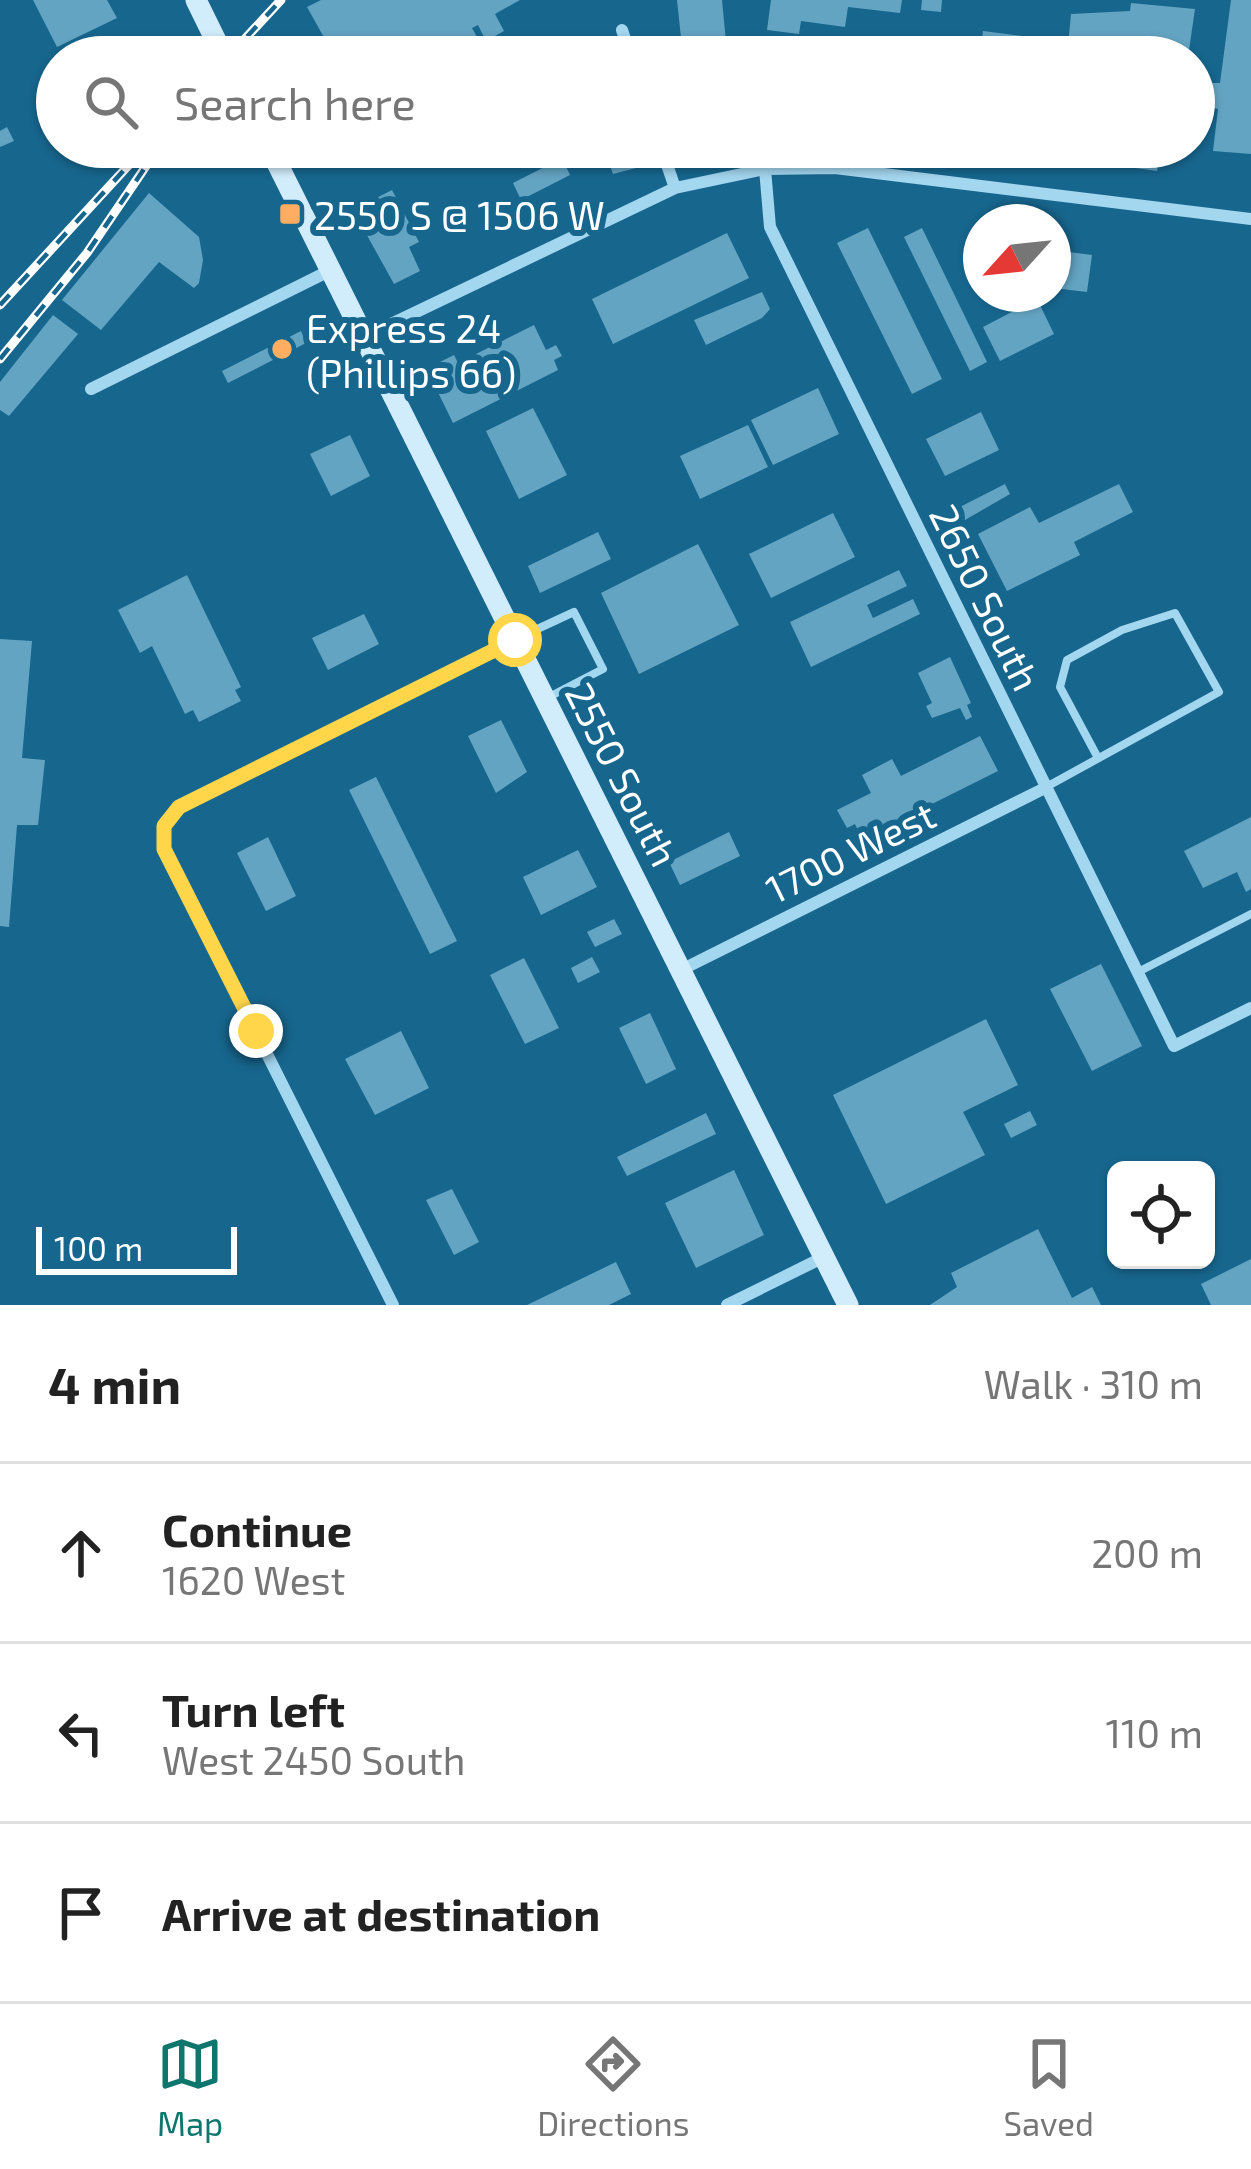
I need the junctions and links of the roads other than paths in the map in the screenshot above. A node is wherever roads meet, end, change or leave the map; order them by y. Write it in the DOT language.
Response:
graph roads {
  1 [pos="196,0"];
  2 [pos="622,30"];
  3 [pos="214,36"];
  4 [pos="624,36"];
  5 [pos="280,168"];
  6 [pos="669,168"];
  7 [pos="765,169"];
  8 [pos="675,188"];
  9 [pos="1251,219"];
  10 [pos="331,270"];
  11 [pos="364,337"];
  12 [pos="91,389"];
  13 [pos="515,640"];
  14 [pos="545,699"];
  15 [pos="1098,758"];
  16 [pos="1047,787"];
  17 [pos="1251,914"];
  18 [pos="681,970"];
  19 [pos="1138,972"];
  20 [pos="1251,1007"];
  21 [pos="824,1257"];
  22 [pos="393,1305"];
  23 [pos="728,1305"];
  24 [pos="848,1305"];
  1 -- 3 [label="main road"];
  2 -- 4 [label="street"];
  5 -- 10 [label="main road, 2550 South"];
  6 -- 8 [label="street"];
  7 -- 8 [label="street"];
  7 -- 9 [label="street"];
  7 -- 16 [label="street, 2650 South"];
  8 -- 11 [label="street"];
  10 -- 11 [label="main road, 2550 South"];
  10 -- 12 [label="street"];
  11 -- 13 [label="main road, 2550 South"];
  13 -- 14 [label="main road, 2550 South"];
  13 -- 14 [label="lane"];
  13 -- 22 [label="street"];
  14 -- 18 [label="main road, 2550 South"];
  15 -- 15 [label="lane"];
  15 -- 16 [label="lane"];
  16 -- 18 [label="street, 1700 West"];
  16 -- 19 [label="street, 2650 South"];
  17 -- 19 [label="lane"];
  18 -- 21 [label="main road, 2550 South"];
  19 -- 20 [label="street, 2650 South"];
  21 -- 23 [label="street"];
  21 -- 24 [label="main road, 2550 South"];
}
